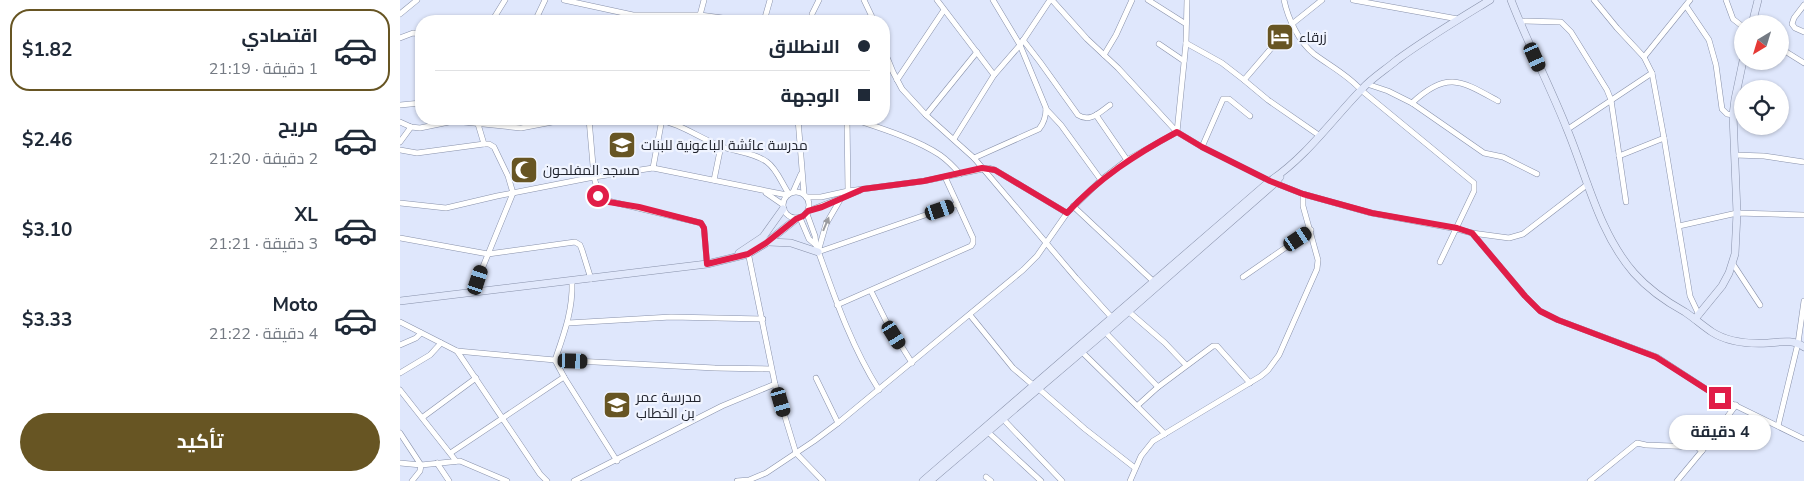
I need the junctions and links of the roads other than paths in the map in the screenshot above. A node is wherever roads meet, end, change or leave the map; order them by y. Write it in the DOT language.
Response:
graph roads {
  1 [pos="417,0"];
  2 [pos="505,0"];
  3 [pos="546,0"];
  4 [pos="564,0"];
  5 [pos="704,0"];
  6 [pos="770,0"];
  7 [pos="819,0"];
  8 [pos="864,0"];
  9 [pos="937,0"];
  10 [pos="993,0"];
  11 [pos="1051,0"];
  12 [pos="1132,0"];
  13 [pos="1148,0"];
  14 [pos="1187,0"];
  15 [pos="1322,0"];
  16 [pos="1353,0"];
  17 [pos="1490,0"];
  18 [pos="1511,0"];
  19 [pos="1594,0"];
  20 [pos="1690,0"];
  21 [pos="1726,0"];
  22 [pos="1758,0"];
  23 [pos="1282,1"];
  24 [pos="1804,4"];
  25 [pos="1686,6"];
  26 [pos="944,10"];
  27 [pos="400,14"];
  28 [pos="496,15"];
  29 [pos="538,15"];
  30 [pos="700,15"];
  31 [pos="766,15"];
  32 [pos="812,15"];
  33 [pos="871,15"];
  34 [pos="1754,15"];
  35 [pos="1458,19"];
  36 [pos="1734,20"];
  37 [pos="1519,21"];
  38 [pos="1186,24"];
  39 [pos="1292,24"];
  40 [pos="1804,32"];
  41 [pos="415,33"];
  42 [pos="400,38"];
  43 [pos="1021,43"];
  44 [pos="1186,43"];
  45 [pos="1159,44"];
  46 [pos="977,52"];
  47 [pos="1789,54"];
  48 [pos="1104,55"];
  49 [pos="1644,57"];
  50 [pos="1184,61"];
  51 [pos="1804,63"];
  52 [pos="890,64"];
  53 [pos="1741,70"];
  54 [pos="1652,73"];
  55 [pos="994,76"];
  56 [pos="897,80"];
  57 [pos="1244,80"];
  58 [pos="1367,84"];
  59 [pos="1361,90"];
  60 [pos="1611,100"];
  61 [pos="1498,101"];
  62 [pos="1412,102"];
  63 [pos="415,104"];
  64 [pos="400,105"];
  65 [pos="1110,105"];
  66 [pos="1046,108"];
  67 [pos="1733,114"];
  68 [pos="926,115"];
  69 [pos="1096,115"];
  70 [pos="1250,116"];
  71 [pos="400,122"];
  72 [pos="435,125"];
  73 [pos="478,125"];
  74 [pos="487,125"];
  75 [pos="539,125"];
  76 [pos="590,125"];
  77 [pos="659,125"];
  78 [pos="677,125"];
  79 [pos="798,125"];
  80 [pos="847,125"];
  81 [pos="872,125"];
  82 [pos="411,127"];
  83 [pos="1568,129"];
  84 [pos="1177,132"];
  85 [pos="1320,136"];
  86 [pos="1664,138"];
  87 [pos="954,139"];
  88 [pos="400,142"];
  89 [pos="484,144"];
  90 [pos="721,146"];
  91 [pos="1202,147"];
  92 [pos="400,150"];
  93 [pos="1734,155"];
  94 [pos="1619,156"];
  95 [pos="974,158"];
  96 [pos="1127,160"];
  97 [pos="1804,162"];
  98 [pos="654,168"];
  99 [pos="982,168"];
  100 [pos="801,173"];
  101 [pos="960,174"];
  102 [pos="1537,174"];
  103 [pos="594,177"];
  104 [pos="945,177"];
  105 [pos="714,180"];
  106 [pos="1101,180"];
  107 [pos="1272,182"];
  108 [pos="1588,184"];
  109 [pos="863,189"];
  110 [pos="764,191"];
  111 [pos="848,191"];
  112 [pos="514,193"];
  113 [pos="790,193"];
  114 [pos="1303,194"];
  115 [pos="805,195"];
  116 [pos="840,200"];
  117 [pos="1626,202"];
  118 [pos="400,203"];
  119 [pos="957,204"];
  120 [pos="1073,206"];
  121 [pos="783,207"];
  122 [pos="807,212"];
  123 [pos="1067,213"];
  124 [pos="1737,213"];
  125 [pos="1804,215"];
  126 [pos="798,218"];
  127 [pos="1679,226"];
  128 [pos="1457,228"];
  129 [pos="1311,230"];
  130 [pos="1472,233"];
  131 [pos="400,238"];
  132 [pos="766,243"];
  133 [pos="1046,244"];
  134 [pos="817,249"];
  135 [pos="748,251"];
  136 [pos="488,254"];
  137 [pos="1440,262"];
  138 [pos="707,264"];
  139 [pos="1733,264"];
  140 [pos="1243,277"];
  141 [pos="591,279"];
  142 [pos="1153,281"];
  143 [pos="572,282"];
  144 [pos="870,291"];
  145 [pos="474,292"];
  146 [pos="400,301"];
  147 [pos="1804,303"];
  148 [pos="837,305"];
  149 [pos="1760,305"];
  150 [pos="1128,311"];
  151 [pos="970,315"];
  152 [pos="1697,317"];
  153 [pos="763,319"];
  154 [pos="1113,320"];
  155 [pos="400,322"];
  156 [pos="568,323"];
  157 [pos="1105,332"];
  158 [pos="421,333"];
  159 [pos="442,343"];
  160 [pos="400,345"];
  161 [pos="1801,345"];
  162 [pos="457,351"];
  163 [pos="1081,351"];
  164 [pos="555,360"];
  165 [pos="912,363"];
  166 [pos="1186,365"];
  167 [pos="771,369"];
  168 [pos="400,373"];
  169 [pos="564,377"];
  170 [pos="476,378"];
  171 [pos="816,378"];
  172 [pos="1250,383"];
  173 [pos="775,384"];
  174 [pos="1036,387"];
  175 [pos="1158,387"];
  176 [pos="400,390"];
  177 [pos="878,390"];
  178 [pos="1736,405"];
  179 [pos="1137,406"];
  180 [pos="423,417"];
  181 [pos="503,418"];
  182 [pos="1003,419"];
  183 [pos="838,423"];
  184 [pos="1778,426"];
  185 [pos="986,430"];
  186 [pos="400,433"];
  187 [pos="1165,434"];
  188 [pos="1804,439"];
  189 [pos="1702,451"];
  190 [pos="452,452"];
  191 [pos="796,454"];
  192 [pos="456,460"];
  193 [pos="616,461"];
  194 [pos="400,462"];
  195 [pos="437,463"];
  196 [pos="421,465"];
  197 [pos="1135,468"];
  198 [pos="540,474"];
  199 [pos="749,480"];
  200 [pos="412,481"];
  201 [pos="449,481"];
  202 [pos="507,481"];
  203 [pos="541,481"];
  204 [pos="547,481"];
  205 [pos="574,481"];
  206 [pos="737,481"];
  207 [pos="823,481"];
  208 [pos="923,481"];
  209 [pos="930,481"];
  210 [pos="1041,481"];
  211 [pos="1062,481"];
  212 [pos="1130,481"];
  213 [pos="1590,481"];
  214 [pos="1677,481"];
  1 -- 27 [label="street"];
  2 -- 28 [label="street"];
  3 -- 29 [label="street"];
  4 -- 30 [label="street"];
  5 -- 30 [label="street"];
  6 -- 31 [label="street"];
  7 -- 32 [label="street"];
  8 -- 33 [label="street"];
  9 -- 26 [label="street"];
  10 -- 43 [label="street"];
  11 -- 43 [label="street"];
  11 -- 48 [label="street"];
  12 -- 48 [label="street"];
  13 -- 38 [label="street"];
  14 -- 38 [label="street"];
  15 -- 39 [label="street"];
  16 -- 35 [label="street"];
  17 -- 35 [label="street"];
  18 -- 37 [label="street"];
  19 -- 49 [label="street"];
  20 -- 25 [label="street"];
  21 -- 36 [label="street"];
  22 -- 34 [label="street"];
  23 -- 39 [label="street"];
  24 -- 40 [label="street"];
  25 -- 49 [label="street"];
  25 -- 67 [label="street"];
  26 -- 46 [label="street"];
  26 -- 56 [label="street"];
  35 -- 58 [label="street"];
  37 -- 60 [label="street"];
  37 -- 83 [label="street"];
  38 -- 44 [label="street"];
  39 -- 57 [label="street"];
  39 -- 59 [label="street"];
  41 -- 42 [label="street"];
  43 -- 55 [label="street"];
  43 -- 66 [label="street"];
  43 -- 69 [label="street"];
  44 -- 50 [label="street"];
  44 -- 57 [label="street"];
  45 -- 50 [label="street"];
  46 -- 55 [label="street"];
  46 -- 68 [label="street"];
  47 -- 51 [label="street"];
  48 -- 84 [label="street"];
  49 -- 54 [label="street"];
  50 -- 84 [label="street"];
  52 -- 56 [label="street"];
  53 -- 67 [label="street"];
  54 -- 60 [label="street"];
  54 -- 86 [label="street"];
  55 -- 87 [label="street"];
  56 -- 68 [label="street"];
  57 -- 85 [label="street"];
  58 -- 59 [label="street"];
  58 -- 62 [label="street"];
  59 -- 85 [label="street"];
  59 -- 128 [label="street"];
  60 -- 83 [label="street"];
  60 -- 94 [label="street"];
  61 -- 62 [label="street"];
  62 -- 102 [label="street"];
  63 -- 64 [label="street"];
  65 -- 69 [label="street"];
  66 -- 95 [label="street"];
  66 -- 106 [label="street"];
  67 -- 93 [label="street"];
  68 -- 87 [label="street"];
  69 -- 96 [label="street"];
  70 -- 91 [label="street"];
  71 -- 82 [label="street"];
  72 -- 82 [label="street"];
  73 -- 89 [label="street"];
  74 -- 75 [label="street"];
  76 -- 103 [label="street"];
  77 -- 98 [label="street"];
  78 -- 90 [label="street"];
  79 -- 100 [label="street"];
  80 -- 111 [label="street"];
  81 -- 101 [label="street"];
  82 -- 88 [label="street"];
  83 -- 108 [label="street"];
  84 -- 91 [label="street"];
  84 -- 96 [label="street"];
  85 -- 107 [label="street"];
  86 -- 94 [label="street"];
  86 -- 127 [label="street"];
  87 -- 95 [label="street"];
  89 -- 92 [label="street"];
  89 -- 112 [label="street"];
  90 -- 105 [label="street"];
  90 -- 113 [label="street"];
  91 -- 107 [label="street"];
  93 -- 97 [label="street"];
  93 -- 124 [label="street"];
  94 -- 117 [label="street"];
  95 -- 99 [label="street"];
  96 -- 106 [label="street"];
  98 -- 103 [label="street"];
  98 -- 105 [label="street"];
  99 -- 101 [label="street"];
  99 -- 123 [label="street"];
  99 -- 133 [label="street"];
  100 -- 113 [label="street"];
  100 -- 115 [label="street"];
  101 -- 104 [label="street"];
  103 -- 112 [label="street"];
  103 -- 138 [label="street"];
  104 -- 109 [label="street"];
  104 -- 119 [label="street"];
  105 -- 110 [label="street"];
  106 -- 120 [label="street"];
  107 -- 114 [label="street"];
  107 -- 142 [label="street"];
  107 -- 150 [label="street"];
  108 -- 130 [label="street"];
  108 -- 152 [label="street"];
  109 -- 111 [label="street"];
  109 -- 116 [label="street"];
  110 -- 113 [label="street"];
  110 -- 121 [label="street"];
  111 -- 115 [label="street"];
  112 -- 118 [label="street"];
  112 -- 136 [label="street"];
  113 -- 115 [label="street"];
  113 -- 121 [label="street"];
  114 -- 128 [label="street"];
  114 -- 129 [label="street"];
  115 -- 122 [label="street"];
  116 -- 122 [label="street"];
  134 -- 116 [label="street, one-way"];
  119 -- 134 [label="street"];
  119 -- 144 [label="street"];
  120 -- 123 [label="street"];
  120 -- 142 [label="street"];
  121 -- 126 [label="street"];
  121 -- 135 [label="street"];
  122 -- 126 [label="street"];
  122 -- 134 [label="street"];
  123 -- 133 [label="street"];
  124 -- 125 [label="street"];
  124 -- 127 [label="street"];
  124 -- 139 [label="street"];
  126 -- 132 [label="street"];
  126 -- 134 [label="street"];
  127 -- 152 [label="street"];
  128 -- 130 [label="street"];
  128 -- 137 [label="street"];
  129 -- 140 [label="street"];
  129 -- 172 [label="street"];
  130 -- 178 [label="street"];
  131 -- 136 [label="street"];
  132 -- 134 [label="street"];
  132 -- 135 [label="street"];
  133 -- 151 [label="street"];
  133 -- 154 [label="street"];
  134 -- 148 [label="street"];
  135 -- 138 [label="street"];
  135 -- 153 [label="street"];
  136 -- 141 [label="street"];
  136 -- 145 [label="street"];
  138 -- 141 [label="street"];
  139 -- 149 [label="street"];
  139 -- 152 [label="street"];
  141 -- 143 [label="street"];
  142 -- 154 [label="street"];
  143 -- 145 [label="street"];
  143 -- 156 [label="street"];
  144 -- 148 [label="street"];
  144 -- 165 [label="street"];
  145 -- 146 [label="street"];
  147 -- 161 [label="street"];
  148 -- 177 [label="street"];
  150 -- 154 [label="street"];
  150 -- 166 [label="street"];
  151 -- 165 [label="street"];
  151 -- 174 [label="street"];
  152 -- 161 [label="street"];
  153 -- 156 [label="street"];
  153 -- 167 [label="street"];
  154 -- 157 [label="street"];
  154 -- 174 [label="street"];
  155 -- 158 [label="street"];
  156 -- 164 [label="street"];
  157 -- 163 [label="street"];
  157 -- 175 [label="street"];
  158 -- 159 [label="street"];
  158 -- 160 [label="street"];
  159 -- 162 [label="street"];
  159 -- 168 [label="street"];
  161 -- 184 [label="street"];
  162 -- 164 [label="street"];
  162 -- 170 [label="street"];
  163 -- 174 [label="street"];
  163 -- 179 [label="street"];
  164 -- 167 [label="street"];
  164 -- 169 [label="street"];
  165 -- 177 [label="street"];
  166 -- 172 [label="street"];
  166 -- 175 [label="street"];
  167 -- 173 [label="street"];
  169 -- 181 [label="street"];
  169 -- 193 [label="street"];
  170 -- 180 [label="street"];
  170 -- 181 [label="street"];
  171 -- 183 [label="street"];
  172 -- 187 [label="street"];
  173 -- 191 [label="street"];
  173 -- 193 [label="street"];
  174 -- 182 [label="street"];
  174 -- 185 [label="street"];
  174 -- 197 [label="street"];
  175 -- 179 [label="street"];
  176 -- 180 [label="street"];
  177 -- 183 [label="street"];
  178 -- 184 [label="street"];
  178 -- 189 [label="street"];
  179 -- 187 [label="street"];
  180 -- 190 [label="street"];
  181 -- 190 [label="street"];
  181 -- 198 [label="street"];
  182 -- 185 [label="street"];
  182 -- 211 [label="street"];
  183 -- 191 [label="street"];
  184 -- 188 [label="street"];
  185 -- 208 [label="street"];
  185 -- 209 [label="street"];
  185 -- 210 [label="street"];
  186 -- 196 [label="street"];
  187 -- 197 [label="street"];
  189 -- 213 [label="street"];
  189 -- 214 [label="street"];
  190 -- 192 [label="street"];
  191 -- 199 [label="street"];
  191 -- 207 [label="street"];
  192 -- 195 [label="street"];
  192 -- 202 [label="street"];
  193 -- 205 [label="street"];
  194 -- 196 [label="street"];
  195 -- 196 [label="street"];
  195 -- 201 [label="street"];
  196 -- 200 [label="street"];
  197 -- 212 [label="street"];
  198 -- 203 [label="street"];
  198 -- 204 [label="street"];
  199 -- 206 [label="street"];
}
